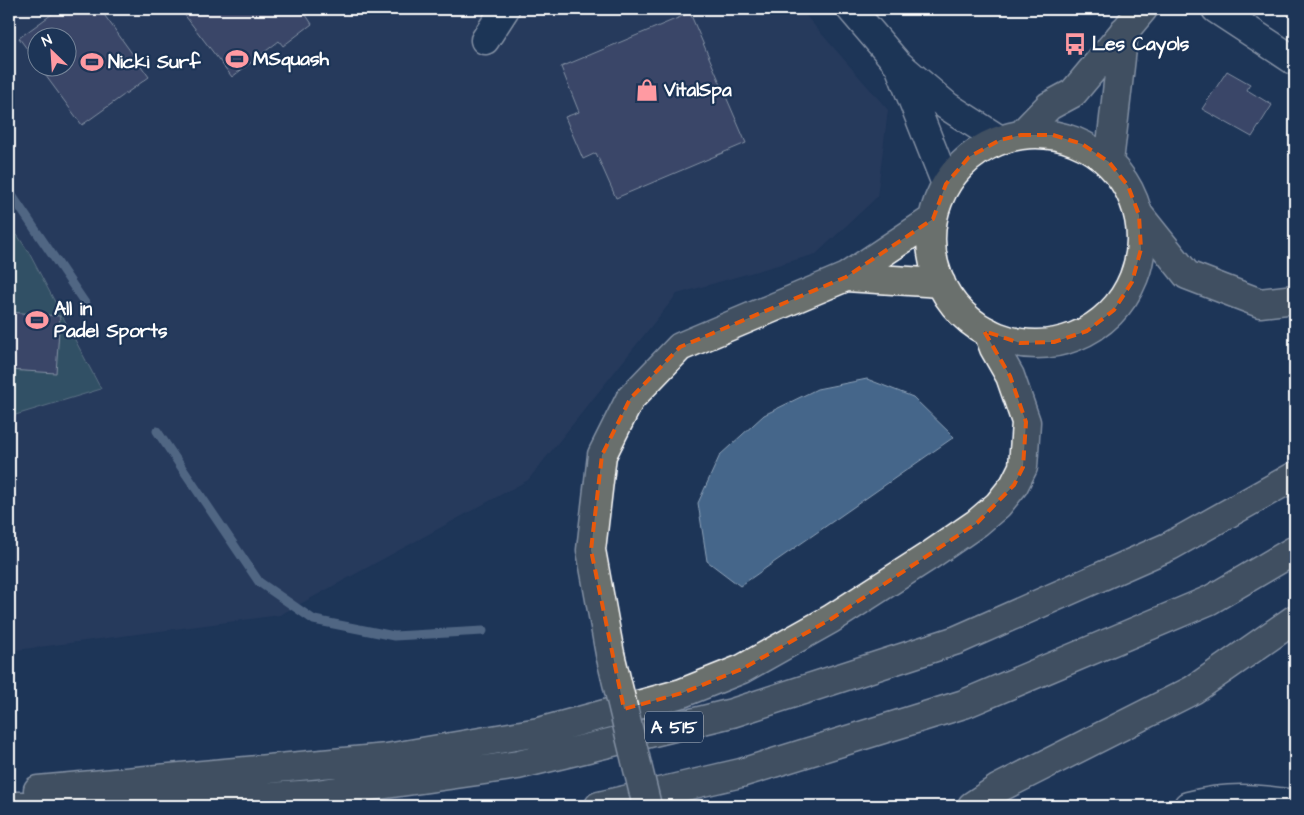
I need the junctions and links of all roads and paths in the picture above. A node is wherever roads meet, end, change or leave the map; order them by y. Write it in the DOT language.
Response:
graph roads {
  1 [pos="490,9"];
  2 [pos="505,9"];
  3 [pos="851,9"];
  4 [pos="1143,9"];
  5 [pos="1216,9"];
  6 [pos="1124,31"];
  7 [pos="1295,61"];
  8 [pos="898,64"];
  9 [pos="1010,137"];
  10 [pos="1108,162"];
  11 [pos="946,184"];
  12 [pos="1139,215"];
  13 [pos="933,219"];
  14 [pos="846,277"];
  15 [pos="941,283"];
  16 [pos="1295,299"];
  17 [pos="988,332"];
  18 [pos="1295,476"];
  19 [pos="1295,550"];
  20 [pos="1295,619"];
  21 [pos="9,793"];
  22 [pos="1295,804"];
  23 [pos="9,806"];
  24 [pos="599,806"];
  25 [pos="647,806"];
  26 [pos="972,806"];
  27 [pos="1188,806"];
  1 -- 2 [label="street"];
  3 -- 8 [label="street"];
  4 -- 6 [label="main road"];
  5 -- 7 [label="street"];
  6 -- 9 [label="main road"];
  6 -- 10 [label="main road"];
  8 -- 9 [label="street"];
  8 -- 11 [label="street"];
  9 -- 10 [label="main road"];
  9 -- 11 [label="main road"];
  10 -- 12 [label="main road"];
  11 -- 13 [label="main road"];
  12 -- 16 [label="main road"];
  12 -- 17 [label="main road"];
  13 -- 14 [label="main road"];
  13 -- 15 [label="main road"];
  14 -- 15 [label="main road"];
  14 -- 25 [label="main road, bridge"];
  15 -- 17 [label="main road"];
  17 -- 21 [label="main road"];
  18 -- 23 [label="main road, A 515"];
  19 -- 24 [label="main road"];
  20 -- 26 [label="main road"];
  22 -- 27 [label="street"];
}
